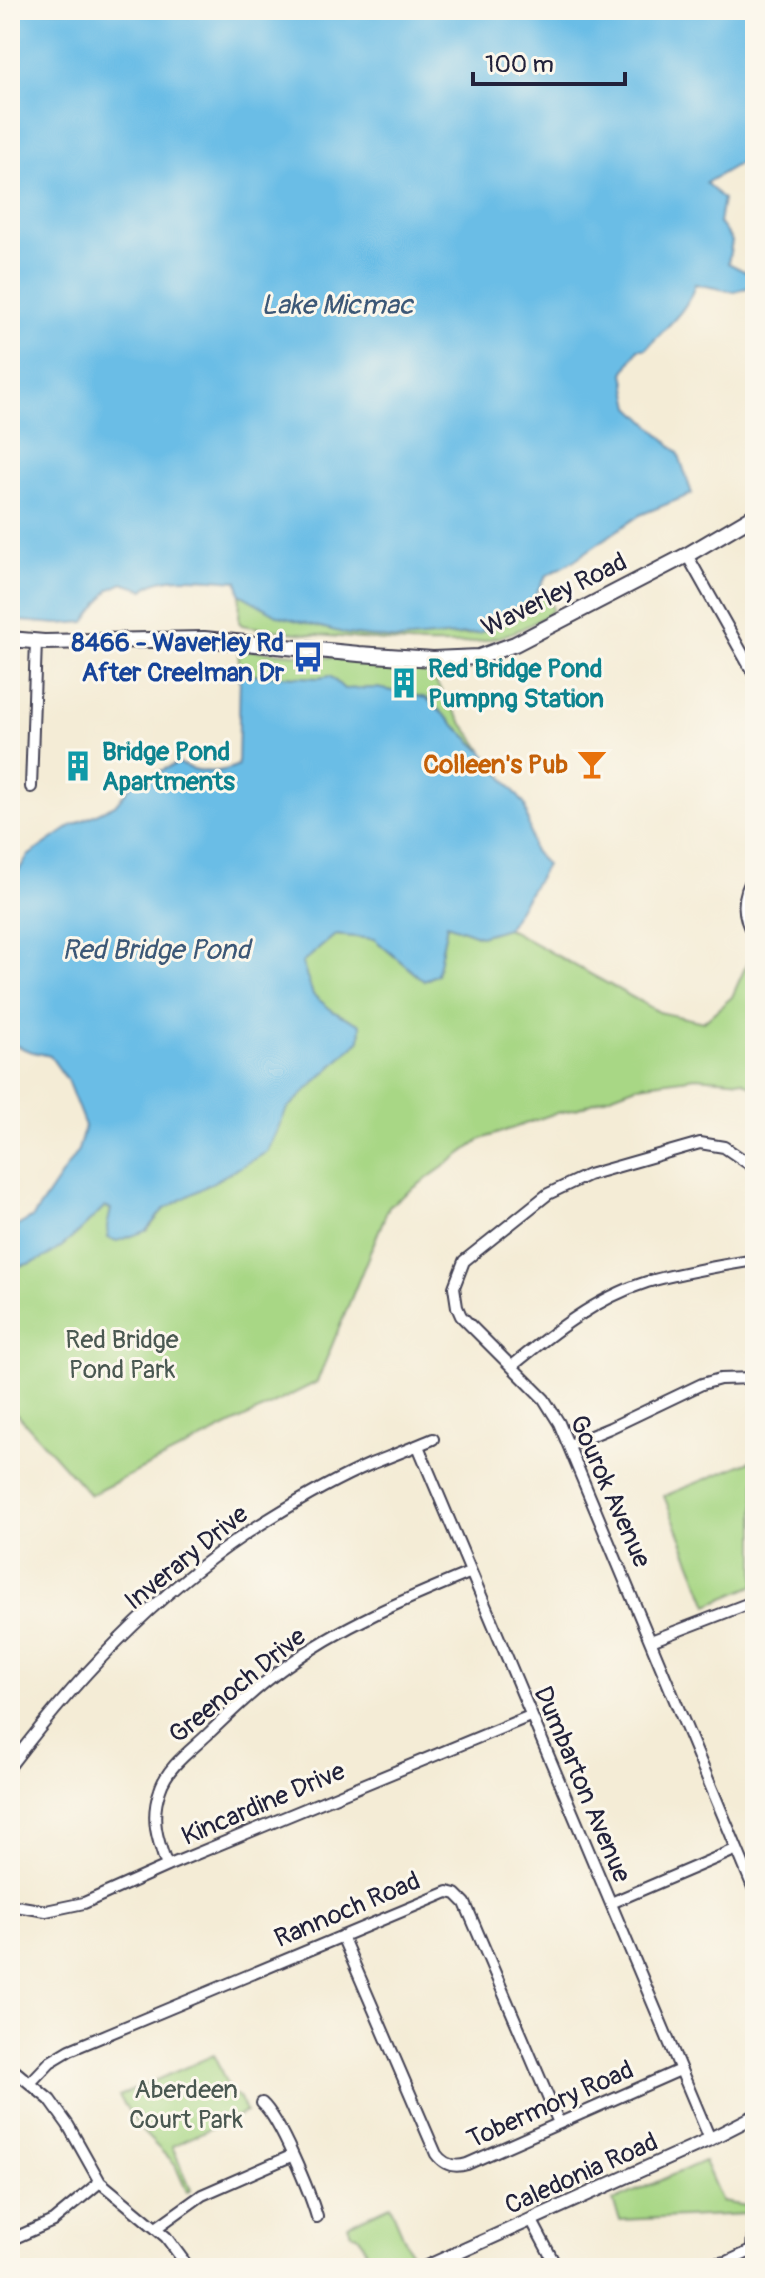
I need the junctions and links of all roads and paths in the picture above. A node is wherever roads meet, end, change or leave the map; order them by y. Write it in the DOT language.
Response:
graph roads {
  1 [pos="755,515"];
  2 [pos="687,555"];
  3 [pos="10,639"];
  4 [pos="36,641"];
  5 [pos="755,676"];
  6 [pos="31,787"];
  7 [pos="755,874"];
  8 [pos="755,938"];
  9 [pos="755,1168"];
  10 [pos="755,1260"];
  11 [pos="512,1366"];
  12 [pos="755,1378"];
  13 [pos="433,1439"];
  14 [pos="569,1445"];
  15 [pos="418,1446"];
  16 [pos="469,1573"];
  17 [pos="755,1601"];
  18 [pos="651,1641"];
  19 [pos="530,1716"];
  20 [pos="10,1766"];
  21 [pos="737,1849"];
  22 [pos="167,1866"];
  23 [pos="755,1892"];
  24 [pos="611,1903"];
  25 [pos="10,1905"];
  26 [pos="342,1936"];
  27 [pos="10,2067"];
  28 [pos="680,2070"];
  29 [pos="31,2082"];
  30 [pos="262,2103"];
  31 [pos="755,2116"];
  32 [pos="559,2123"];
  33 [pos="710,2139"];
  34 [pos="291,2156"];
  35 [pos="100,2182"];
  36 [pos="755,2205"];
  37 [pos="317,2217"];
  38 [pos="531,2219"];
  39 [pos="156,2228"];
  40 [pos="10,2240"];
  41 [pos="753,2249"];
  42 [pos="189,2268"];
  43 [pos="424,2268"];
  44 [pos="557,2268"];
  45 [pos="683,2268"];
  1 -- 2 [label="main road, Waverley Road"];
  2 -- 4 [label="main road, Waverley Road"];
  2 -- 5 [label="street"];
  3 -- 4 [label="main road, Waverley Road"];
  4 -- 6 [label="street"];
  7 -- 8 [label="street"];
  9 -- 11 [label="street, Gourok Avenue"];
  10 -- 11 [label="street"];
  11 -- 14 [label="street, Gourok Avenue"];
  12 -- 14 [label="street"];
  13 -- 15 [label="street, Inverary Drive"];
  14 -- 18 [label="street, Gourok Avenue"];
  15 -- 16 [label="street, Dumbarton Avenue"];
  15 -- 20 [label="street, Inverary Drive"];
  16 -- 19 [label="street, Dumbarton Avenue"];
  16 -- 22 [label="street, Greenoch Drive"];
  17 -- 18 [label="street"];
  18 -- 21 [label="street, Gourok Avenue"];
  19 -- 22 [label="street, Kincardine Drive"];
  19 -- 24 [label="street, Dumbarton Avenue"];
  21 -- 23 [label="street, Gourok Avenue"];
  21 -- 24 [label="street"];
  22 -- 25 [label="street, Kincardine Drive"];
  24 -- 28 [label="street, Dumbarton Avenue"];
  26 -- 29 [label="street, Rannoch Road"];
  26 -- 32 [label="street, Tobermory Road"];
  26 -- 32 [label="street, Rannoch Road"];
  27 -- 29 [label="street"];
  28 -- 32 [label="street, Tobermory Road"];
  28 -- 33 [label="street, Dumbarton Avenue"];
  29 -- 35 [label="street"];
  30 -- 34 [label="street"];
  31 -- 33 [label="street, Caledonia Road"];
  33 -- 38 [label="street, Caledonia Road"];
  34 -- 37 [label="street"];
  34 -- 39 [label="street"];
  35 -- 39 [label="street"];
  35 -- 40 [label="street"];
  36 -- 41 [label="street"];
  38 -- 43 [label="street, Caledonia Road"];
  38 -- 44 [label="street"];
  39 -- 42 [label="street"];
  41 -- 45 [label="street"];
}
